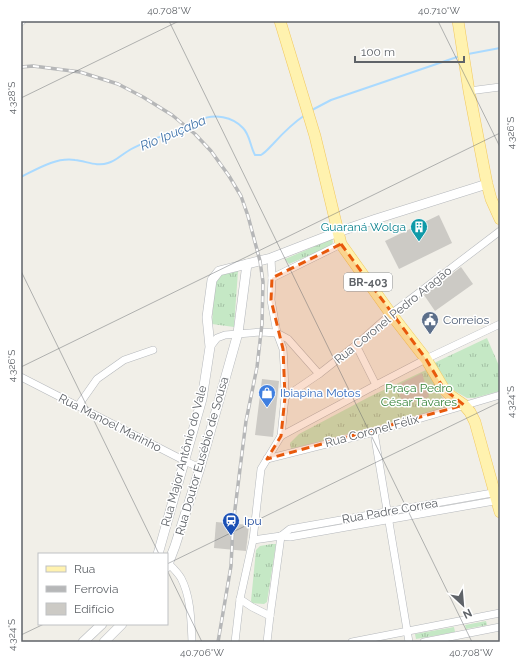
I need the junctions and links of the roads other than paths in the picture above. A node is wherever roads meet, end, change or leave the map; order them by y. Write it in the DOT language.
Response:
graph roads {
  1 [pos="280,21"];
  2 [pos="458,21"];
  3 [pos="500,87"];
  4 [pos="468,91"];
  5 [pos="487,184"];
  6 [pos="500,219"];
  7 [pos="500,231"];
  8 [pos="338,232"];
  9 [pos="341,244"];
  10 [pos="271,258"];
  11 [pos="247,264"];
  12 [pos="272,278"];
  13 [pos="391,314"];
  14 [pos="500,324"];
  15 [pos="238,333"];
  16 [pos="277,333"];
  17 [pos="356,345"];
  18 [pos="210,347"];
  19 [pos="153,350"];
  20 [pos="426,359"];
  21 [pos="319,374"];
  22 [pos="21,377"];
  23 [pos="376,385"];
  24 [pos="500,395"];
  25 [pos="285,397"];
  26 [pos="464,405"];
  27 [pos="78,406"];
  28 [pos="374,432"];
  29 [pos="281,436"];
  30 [pos="267,459"];
  31 [pos="184,461"];
  32 [pos="200,468"];
  33 [pos="498,496"];
  34 [pos="500,512"];
  35 [pos="388,516"];
  36 [pos="281,536"];
  37 [pos="253,540"];
  38 [pos="158,553"];
  39 [pos="168,566"];
  40 [pos="240,599"];
  41 [pos="500,613"];
  42 [pos="270,616"];
  43 [pos="101,625"];
  44 [pos="121,625"];
  45 [pos="500,628"];
  46 [pos="408,631"];
  47 [pos="83,642"];
  48 [pos="104,642"];
  49 [pos="192,642"];
  50 [pos="235,642"];
  51 [pos="268,642"];
  52 [pos="352,642"];
  53 [pos="409,642"];
  54 [pos="424,642"];
  1 -- 8 [label="main road, BR-403"];
  2 -- 4 [label="main road"];
  3 -- 4 [label="street"];
  4 -- 5 [label="main road"];
  5 -- 6 [label="main road"];
  5 -- 8 [label="street, Rua Major Antônio do Vale"];
  7 -- 13 [label="street, Rua Coronel Pedro Aragão"];
  8 -- 9 [label="main road, BR-403"];
  8 -- 10 [label="street, Rua Major Antônio do Vale"];
  9 -- 12 [label="street"];
  9 -- 13 [label="main road, BR-403"];
  10 -- 11 [label="street, Rua Major Antônio do Vale"];
  10 -- 12 [label="street"];
  11 -- 15 [label="street, Rua Doutor Eusébio de Sousa"];
  11 -- 18 [label="street, Rua Major Antônio do Vale"];
  12 -- 16 [label="street"];
  13 -- 17 [label="street, Rua Coronel Pedro Aragão"];
  13 -- 20 [label="main road, BR-403"];
  14 -- 20 [label="street"];
  15 -- 16 [label="street"];
  15 -- 18 [label="street"];
  15 -- 32 [label="street, Rua Doutor Eusébio de Sousa"];
  16 -- 21 [label="street"];
  16 -- 25 [label="street"];
  17 -- 21 [label="street, Rua Coronel Pedro Aragão"];
  17 -- 23 [label="street"];
  18 -- 31 [label="street, Rua Major Antônio do Vale"];
  19 -- 27 [label="street"];
  20 -- 23 [label="street"];
  20 -- 26 [label="main road, BR-403"];
  21 -- 25 [label="street, Rua Coronel Pedro Aragão"];
  22 -- 27 [label="street, Rua Manoel Marinho"];
  23 -- 29 [label="street"];
  24 -- 26 [label="street, Rua Coronel Félix"];
  25 -- 29 [label="street"];
  26 -- 28 [label="street, Rua Coronel Félix"];
  26 -- 33 [label="main road, BR-403"];
  27 -- 31 [label="street, Rua Manoel Marinho"];
  28 -- 30 [label="street, Rua Coronel Félix"];
  28 -- 35 [label="street"];
  29 -- 30 [label="street"];
  30 -- 37 [label="street"];
  31 -- 32 [label="street, Rua Manoel Marinho"];
  31 -- 38 [label="street, Rua Major Antônio do Vale"];
  32 -- 39 [label="street, Rua Doutor Eusébio de Sousa"];
  33 -- 34 [label="main road, BR-403"];
  33 -- 35 [label="street, Rua Padre Correa"];
  35 -- 36 [label="street, Rua Padre Correa"];
  35 -- 46 [label="street"];
  36 -- 37 [label="street, Rua Padre Correa"];
  36 -- 42 [label="street"];
  37 -- 40 [label="street"];
  39 -- 49 [label="street, Rua Doutor Eusébio de Sousa"];
  40 -- 42 [label="street"];
  40 -- 50 [label="street"];
  41 -- 46 [label="street"];
  42 -- 51 [label="street"];
  43 -- 47 [label="street"];
  44 -- 48 [label="street"];
  45 -- 54 [label="street"];
  46 -- 52 [label="street"];
  46 -- 53 [label="street"];
}
